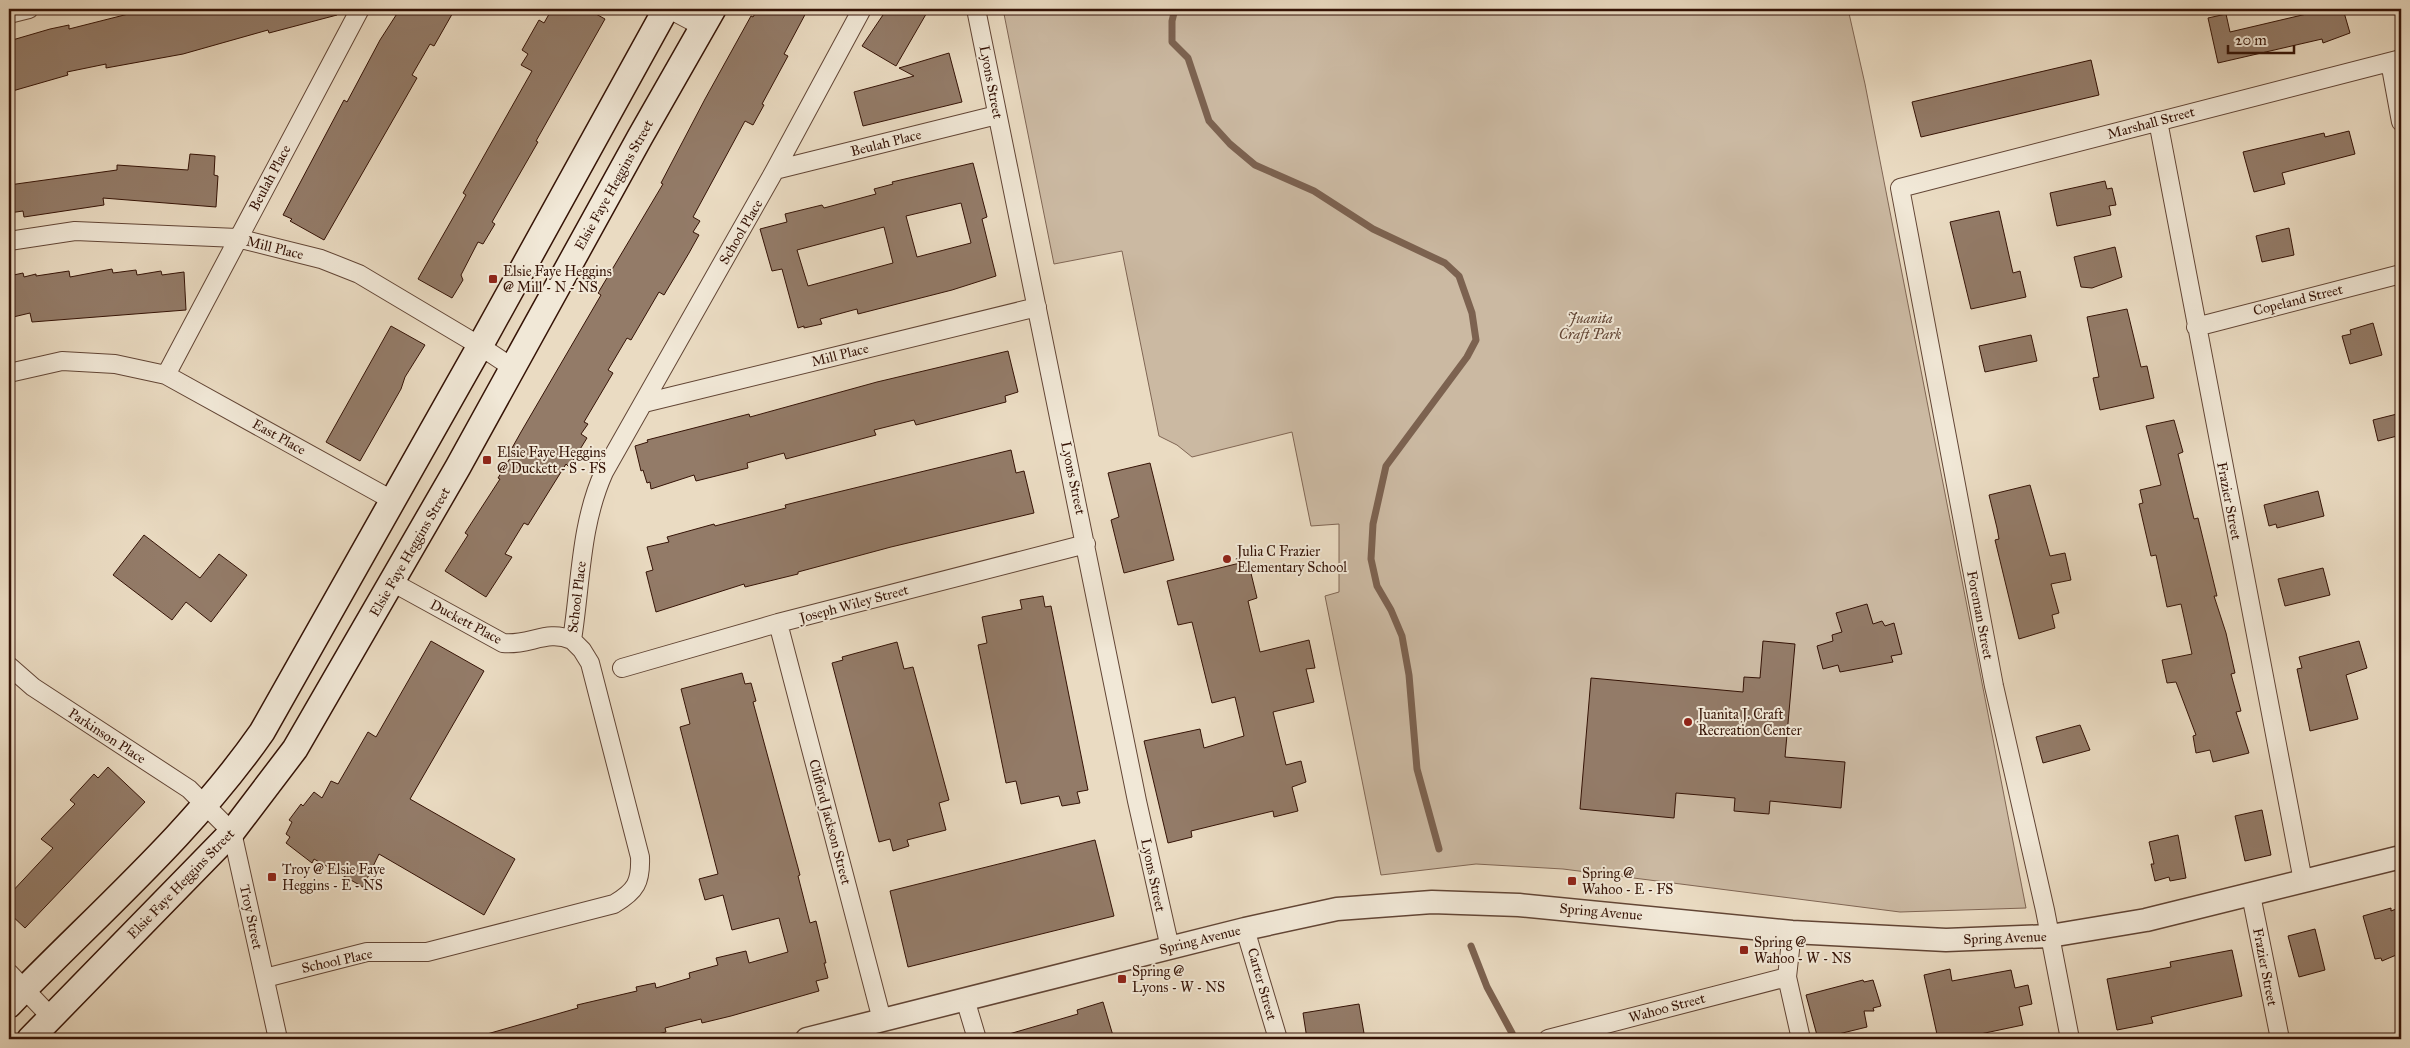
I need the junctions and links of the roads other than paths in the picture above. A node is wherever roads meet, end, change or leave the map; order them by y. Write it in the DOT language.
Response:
graph roads {
  1 [pos="29,9"];
  2 [pos="360,9"];
  3 [pos="668,9"];
  4 [pos="862,9"];
  5 [pos="976,9"];
  6 [pos="9,14"];
  7 [pos="708,18"];
  8 [pos="2395,60"];
  9 [pos="997,115"];
  10 [pos="2158,121"];
  11 [pos="2401,122"];
  12 [pos="775,170"];
  13 [pos="1900,188"];
  14 [pos="237,238"];
  15 [pos="9,241"];
  16 [pos="2401,274"];
  17 [pos="1037,307"];
  18 [pos="2196,327"];
  19 [pos="480,346"];
  20 [pos="513,368"];
  21 [pos="9,373"];
  22 [pos="166,375"];
  23 [pos="644,403"];
  24 [pos="392,500"];
  25 [pos="1086,544"];
  26 [pos="392,582"];
  27 [pos="778,623"];
  28 [pos="572,640"];
  29 [pos="9,666"];
  30 [pos="622,668"];
  31 [pos="205,805"];
  32 [pos="232,832"];
  33 [pos="2401,857"];
  34 [pos="2303,881"];
  35 [pos="2251,895"];
  36 [pos="1246,929"];
  37 [pos="1792,932"];
  38 [pos="2050,936"];
  39 [pos="1170,948"];
  40 [pos="1787,976"];
  41 [pos="265,978"];
  42 [pos="14,989"];
  43 [pos="965,1000"];
  44 [pos="51,1018"];
  45 [pos="882,1020"];
  46 [pos="30,1039"];
  47 [pos="278,1039"];
  48 [pos="807,1039"];
  49 [pos="977,1039"];
  50 [pos="1278,1039"];
  51 [pos="1548,1039"];
  52 [pos="1801,1039"];
  53 [pos="2070,1039"];
  54 [pos="2280,1039"];
  1 -- 6 [label="street"];
  2 -- 14 [label="street, Beulah Place"];
  3 -- 7 [label="street"];
  3 -- 19 [label="main road"];
  4 -- 12 [label="street, School Place"];
  5 -- 9 [label="street, Lyons Street"];
  7 -- 20 [label="main road, Elsie Faye Heggins Street"];
  8 -- 10 [label="street, Marshall Street"];
  8 -- 11 [label="street"];
  9 -- 12 [label="street, Beulah Place"];
  9 -- 17 [label="street, Lyons Street"];
  10 -- 13 [label="street, Marshall Street"];
  10 -- 18 [label="street, Frazier Street"];
  12 -- 23 [label="street, School Place"];
  13 -- 38 [label="street, Foreman Street"];
  14 -- 15 [label="street, Mill Place"];
  14 -- 19 [label="street, Mill Place"];
  14 -- 22 [label="street, Beulah Place"];
  16 -- 18 [label="street, Copeland Street"];
  17 -- 23 [label="street, Mill Place"];
  17 -- 25 [label="street, Lyons Street"];
  18 -- 34 [label="street, Frazier Street"];
  19 -- 20 [label="street, Mill Place"];
  19 -- 24 [label="main road"];
  20 -- 26 [label="main road, Elsie Faye Heggins Street"];
  21 -- 22 [label="street"];
  22 -- 24 [label="street, East Place"];
  23 -- 28 [label="street, School Place"];
  24 -- 31 [label="main road"];
  25 -- 27 [label="street, Joseph Wiley Street"];
  25 -- 39 [label="street, Lyons Street"];
  26 -- 28 [label="street, Duckett Place"];
  26 -- 32 [label="main road, Elsie Faye Heggins Street"];
  27 -- 30 [label="street, Joseph Wiley Street"];
  27 -- 45 [label="street, Clifford Jackson Street"];
  28 -- 41 [label="street, School Place"];
  29 -- 31 [label="street, Parkinson Place"];
  31 -- 32 [label="street"];
  31 -- 42 [label="main road"];
  32 -- 41 [label="street, Troy Street"];
  32 -- 44 [label="main road, Elsie Faye Heggins Street"];
  33 -- 34 [label="street, Spring Avenue"];
  34 -- 35 [label="street, Spring Avenue"];
  35 -- 38 [label="street, Spring Avenue"];
  35 -- 54 [label="street, Frazier Street"];
  36 -- 37 [label="street, Spring Avenue"];
  36 -- 39 [label="street, Spring Avenue"];
  36 -- 50 [label="street, Carter Street"];
  37 -- 38 [label="street, Spring Avenue"];
  37 -- 40 [label="street"];
  38 -- 53 [label="street, Foreman Street"];
  39 -- 43 [label="street, Spring Avenue"];
  40 -- 51 [label="street, Wahoo Street"];
  40 -- 52 [label="street"];
  41 -- 47 [label="street, Troy Street"];
  42 -- 44 [label="street"];
  43 -- 45 [label="street, Spring Avenue"];
  43 -- 49 [label="street"];
  44 -- 46 [label="main road, Elsie Faye Heggins Street"];
  45 -- 48 [label="street, Spring Avenue"];
}
